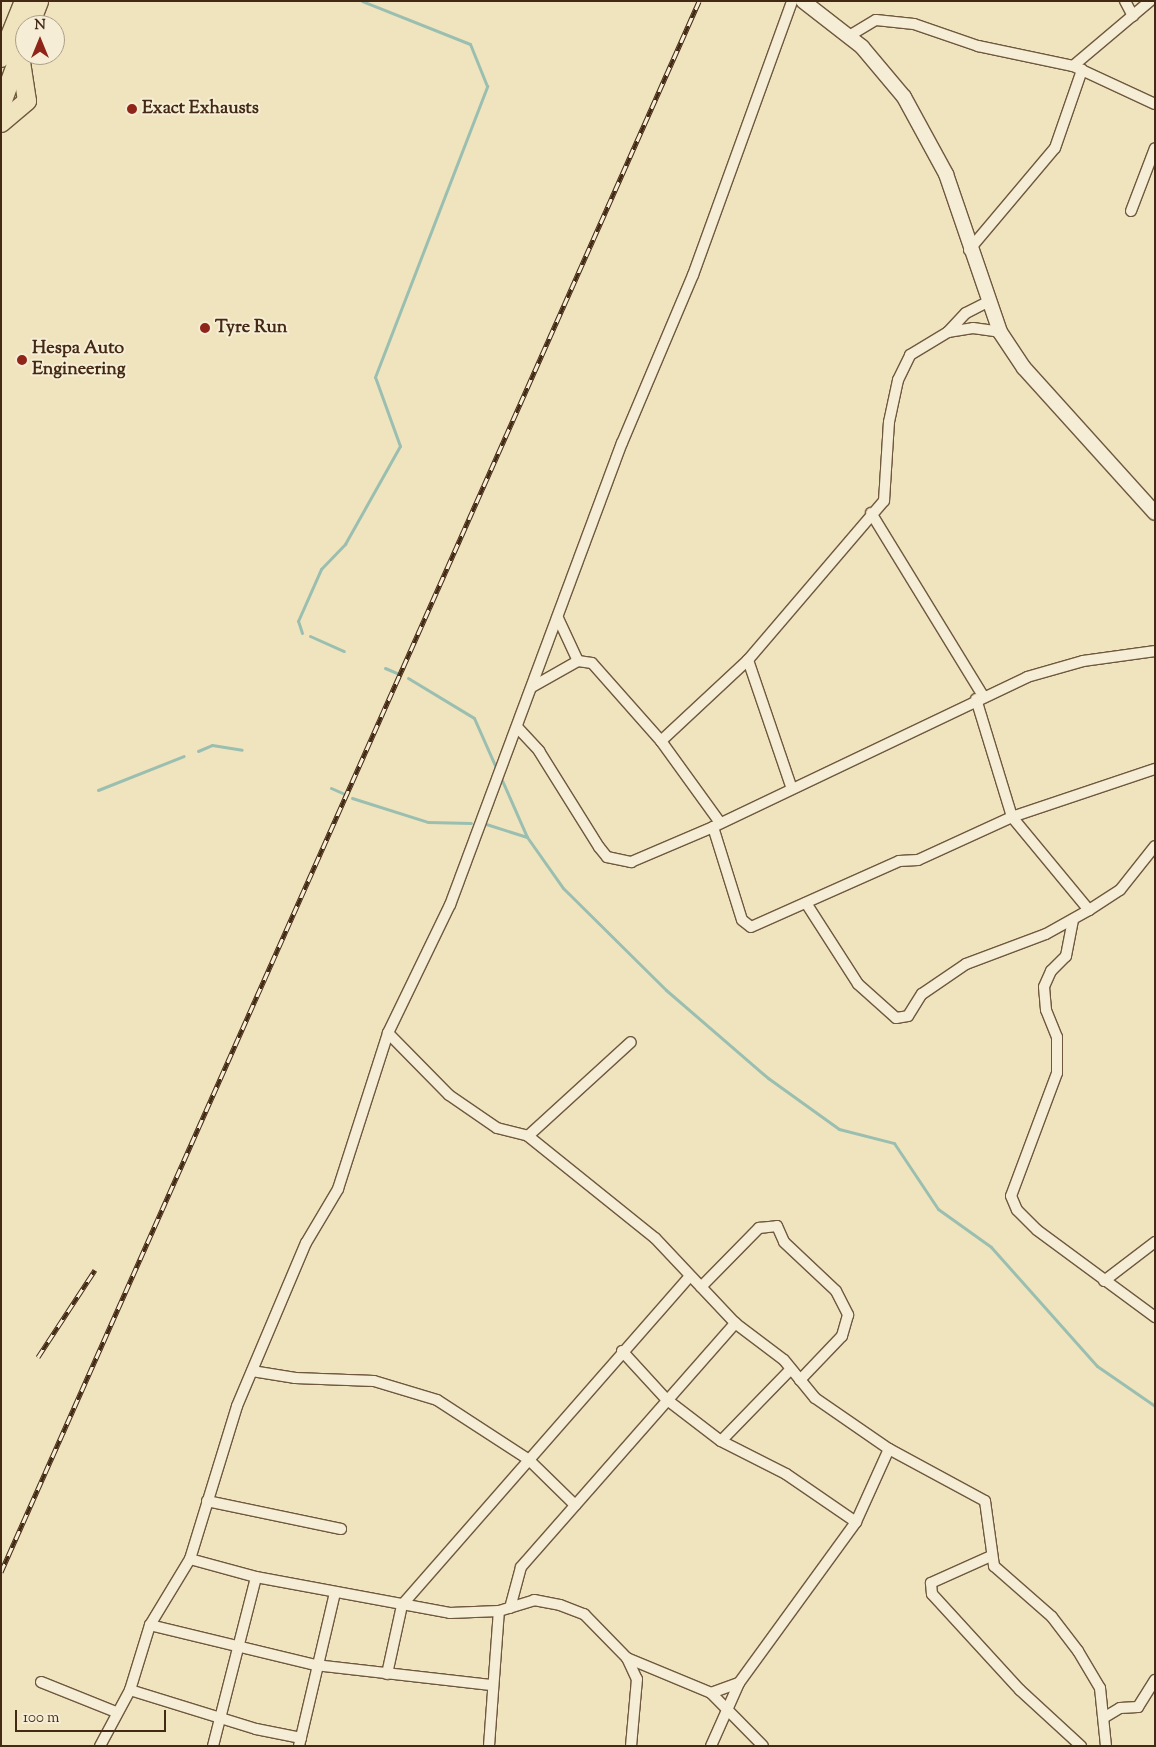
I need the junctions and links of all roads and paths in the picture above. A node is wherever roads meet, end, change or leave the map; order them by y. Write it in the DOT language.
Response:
graph roads {
  1 [pos="24,1"];
  2 [pos="39,1"];
  3 [pos="792,1"];
  4 [pos="803,1"];
  5 [pos="1125,1"];
  6 [pos="1150,1"];
  7 [pos="34,15"];
  8 [pos="1133,16"];
  9 [pos="849,36"];
  10 [pos="1,58"];
  11 [pos="16,65"];
  12 [pos="24,65"];
  13 [pos="1077,68"];
  14 [pos="1155,104"];
  15 [pos="1,106"];
  16 [pos="1,123"];
  17 [pos="1155,148"];
  18 [pos="1131,211"];
  19 [pos="969,250"];
  20 [pos="988,302"];
  21 [pos="948,332"];
  22 [pos="1000,332"];
  23 [pos="871,513"];
  24 [pos="1155,513"];
  25 [pos="558,618"];
  26 [pos="1155,651"];
  27 [pos="748,660"];
  28 [pos="578,661"];
  29 [pos="532,687"];
  30 [pos="980,697"];
  31 [pos="518,726"];
  32 [pos="661,741"];
  33 [pos="1155,770"];
  34 [pos="792,789"];
  35 [pos="1012,817"];
  36 [pos="716,824"];
  37 [pos="1155,846"];
  38 [pos="806,903"];
  39 [pos="1090,910"];
  40 [pos="1073,920"];
  41 [pos="388,1032"];
  42 [pos="630,1042"];
  43 [pos="528,1136"];
  44 [pos="1155,1242"];
  45 [pos="690,1276"];
  46 [pos="1104,1281"];
  47 [pos="701,1287"];
  48 [pos="1155,1317"];
  49 [pos="735,1323"];
  50 [pos="622,1351"];
  51 [pos="791,1369"];
  52 [pos="252,1371"];
  53 [pos="800,1380"];
  54 [pos="666,1399"];
  55 [pos="721,1441"];
  56 [pos="889,1448"];
  57 [pos="528,1459"];
  58 [pos="207,1501"];
  59 [pos="575,1505"];
  60 [pos="856,1522"];
  61 [pos="341,1529"];
  62 [pos="992,1556"];
  63 [pos="190,1559"];
  64 [pos="256,1577"];
  65 [pos="335,1592"];
  66 [pos="402,1604"];
  67 [pos="510,1608"];
  68 [pos="499,1611"];
  69 [pos="150,1625"];
  70 [pos="239,1647"];
  71 [pos="627,1658"];
  72 [pos="315,1665"];
  73 [pos="387,1674"];
  74 [pos="1155,1680"];
  75 [pos="41,1682"];
  76 [pos="739,1683"];
  77 [pos="491,1685"];
  78 [pos="130,1690"];
  79 [pos="711,1693"];
  80 [pos="116,1712"];
  81 [pos="725,1712"];
  82 [pos="1105,1717"];
  83 [pos="221,1719"];
  84 [pos="300,1742"];
  85 [pos="100,1746"];
  86 [pos="213,1746"];
  87 [pos="489,1746"];
  88 [pos="631,1746"];
  89 [pos="711,1746"];
  90 [pos="763,1746"];
  91 [pos="1081,1746"];
  92 [pos="1106,1746"];
  1 -- 10 [label="highway"];
  2 -- 7 [label="highway"];
  3 -- 25 [label="street"];
  4 -- 9 [label="street"];
  5 -- 8 [label="street"];
  6 -- 8 [label="street"];
  8 -- 13 [label="street"];
  9 -- 13 [label="street"];
  9 -- 19 [label="street"];
  11 -- 15 [label="highway"];
  12 -- 16 [label="highway"];
  13 -- 14 [label="street"];
  13 -- 19 [label="street"];
  17 -- 18 [label="street"];
  19 -- 20 [label="street"];
  20 -- 21 [label="street"];
  20 -- 22 [label="street"];
  21 -- 22 [label="street"];
  21 -- 23 [label="street"];
  22 -- 24 [label="street"];
  23 -- 27 [label="street"];
  23 -- 30 [label="street"];
  25 -- 28 [label="street"];
  25 -- 29 [label="street"];
  26 -- 30 [label="street"];
  27 -- 32 [label="street"];
  27 -- 34 [label="street"];
  28 -- 29 [label="street"];
  28 -- 32 [label="street"];
  29 -- 31 [label="street"];
  30 -- 34 [label="street"];
  30 -- 35 [label="street"];
  31 -- 36 [label="street"];
  31 -- 41 [label="street"];
  32 -- 36 [label="street"];
  33 -- 35 [label="street"];
  34 -- 36 [label="street"];
  35 -- 38 [label="street"];
  35 -- 39 [label="street"];
  36 -- 38 [label="street"];
  37 -- 39 [label="street"];
  38 -- 40 [label="street"];
  39 -- 40 [label="street"];
  40 -- 46 [label="street"];
  41 -- 43 [label="street"];
  41 -- 52 [label="street"];
  42 -- 43 [label="street"];
  43 -- 45 [label="street"];
  44 -- 46 [label="street"];
  45 -- 47 [label="street"];
  45 -- 50 [label="street"];
  46 -- 48 [label="street"];
  47 -- 49 [label="street"];
  47 -- 53 [label="street"];
  49 -- 51 [label="street"];
  49 -- 54 [label="street"];
  50 -- 54 [label="street"];
  50 -- 57 [label="street"];
  51 -- 53 [label="street"];
  51 -- 55 [label="street"];
  52 -- 57 [label="street"];
  52 -- 58 [label="street"];
  53 -- 56 [label="street"];
  54 -- 55 [label="street"];
  54 -- 59 [label="street"];
  55 -- 60 [label="street"];
  56 -- 60 [label="street"];
  56 -- 62 [label="street"];
  57 -- 59 [label="street"];
  57 -- 66 [label="street"];
  58 -- 61 [label="street"];
  58 -- 63 [label="street"];
  59 -- 67 [label="street"];
  60 -- 76 [label="street"];
  62 -- 82 [label="street"];
  62 -- 91 [label="street"];
  63 -- 64 [label="street"];
  63 -- 69 [label="street"];
  64 -- 65 [label="street"];
  64 -- 70 [label="street"];
  65 -- 66 [label="street"];
  65 -- 72 [label="street"];
  66 -- 68 [label="street"];
  66 -- 73 [label="street"];
  67 -- 68 [label="street"];
  67 -- 71 [label="street"];
  68 -- 77 [label="street"];
  69 -- 70 [label="street"];
  69 -- 78 [label="street"];
  70 -- 72 [label="street"];
  70 -- 83 [label="street"];
  71 -- 79 [label="street"];
  71 -- 88 [label="street"];
  72 -- 73 [label="street"];
  72 -- 84 [label="street"];
  73 -- 77 [label="street"];
  74 -- 82 [label="street"];
  75 -- 80 [label="street"];
  76 -- 79 [label="street"];
  76 -- 81 [label="street"];
  77 -- 87 [label="street"];
  78 -- 80 [label="street"];
  78 -- 83 [label="street"];
  79 -- 81 [label="street"];
  80 -- 85 [label="street"];
  81 -- 89 [label="street"];
  81 -- 90 [label="street"];
  82 -- 92 [label="street"];
  83 -- 84 [label="street"];
  83 -- 86 [label="street"];
}
